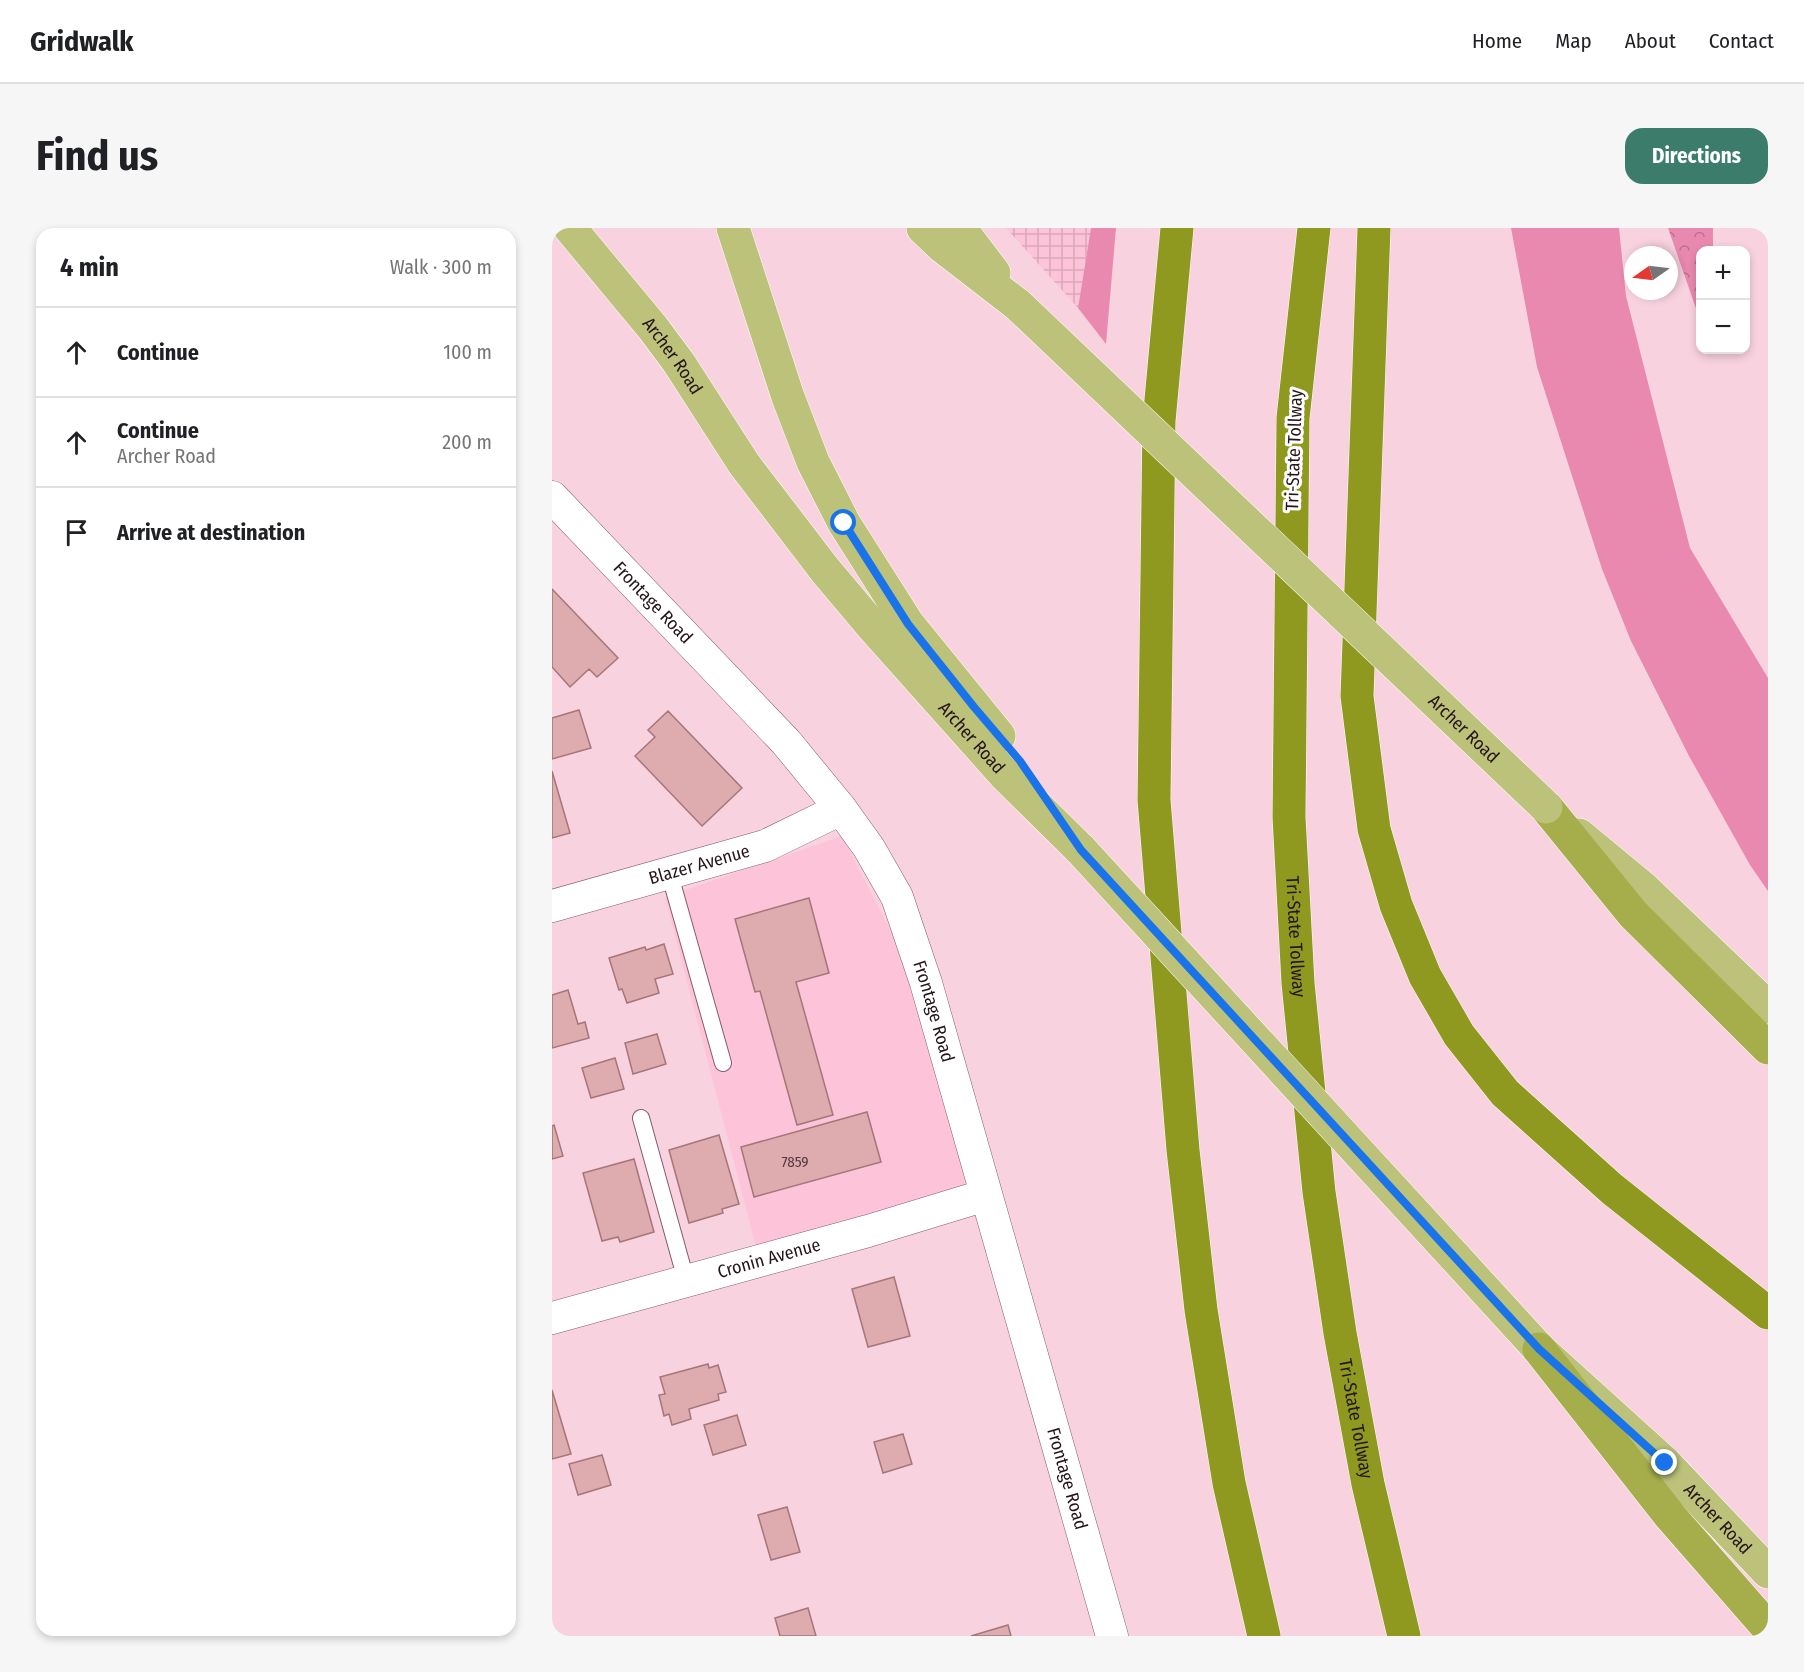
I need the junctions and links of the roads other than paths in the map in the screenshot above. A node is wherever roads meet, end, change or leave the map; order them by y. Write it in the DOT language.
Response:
graph roads {
  1 [pos="570,228"];
  2 [pos="733,228"];
  3 [pos="923,228"];
  4 [pos="960,228"];
  5 [pos="1177,228"];
  6 [pos="1314,228"];
  7 [pos="1374,228"];
  8 [pos="1018,305"];
  9 [pos="552,497"];
  10 [pos="1013,768"];
  11 [pos="1546,807"];
  12 [pos="841,809"];
  13 [pos="669,872"];
  14 [pos="552,906"];
  15 [pos="1768,1007"];
  16 [pos="1768,1048"];
  17 [pos="723,1063"];
  18 [pos="641,1118"];
  19 [pos="986,1195"];
  20 [pos="686,1280"];
  21 [pos="1768,1313"];
  22 [pos="552,1318"];
  23 [pos="1539,1349"];
  24 [pos="1768,1572"];
  25 [pos="1768,1629"];
  26 [pos="1112,1636"];
  27 [pos="1264,1636"];
  28 [pos="1404,1636"];
  1 -- 10 [label="main road, Archer Road"];
  2 -- 10 [label="main road"];
  3 -- 8 [label="main road, Archer Road"];
  4 -- 8 [label="main road"];
  5 -- 27 [label="highway"];
  6 -- 28 [label="highway, Tri-State Tollway"];
  7 -- 21 [label="highway"];
  8 -- 11 [label="main road, Archer Road, bridge"];
  9 -- 12 [label="street, Frontage Road"];
  10 -- 23 [label="main road, Archer Road, bridge"];
  11 -- 15 [label="main road, Archer Road"];
  11 -- 16 [label="highway"];
  12 -- 13 [label="street, Blazer Avenue"];
  12 -- 19 [label="street, Frontage Road"];
  13 -- 14 [label="street, Blazer Avenue"];
  13 -- 17 [label="lane"];
  18 -- 20 [label="lane"];
  19 -- 20 [label="street, Cronin Avenue"];
  19 -- 26 [label="street, Frontage Road"];
  20 -- 22 [label="street, Cronin Avenue"];
  23 -- 24 [label="main road, Archer Road"];
  23 -- 25 [label="highway"];
}
